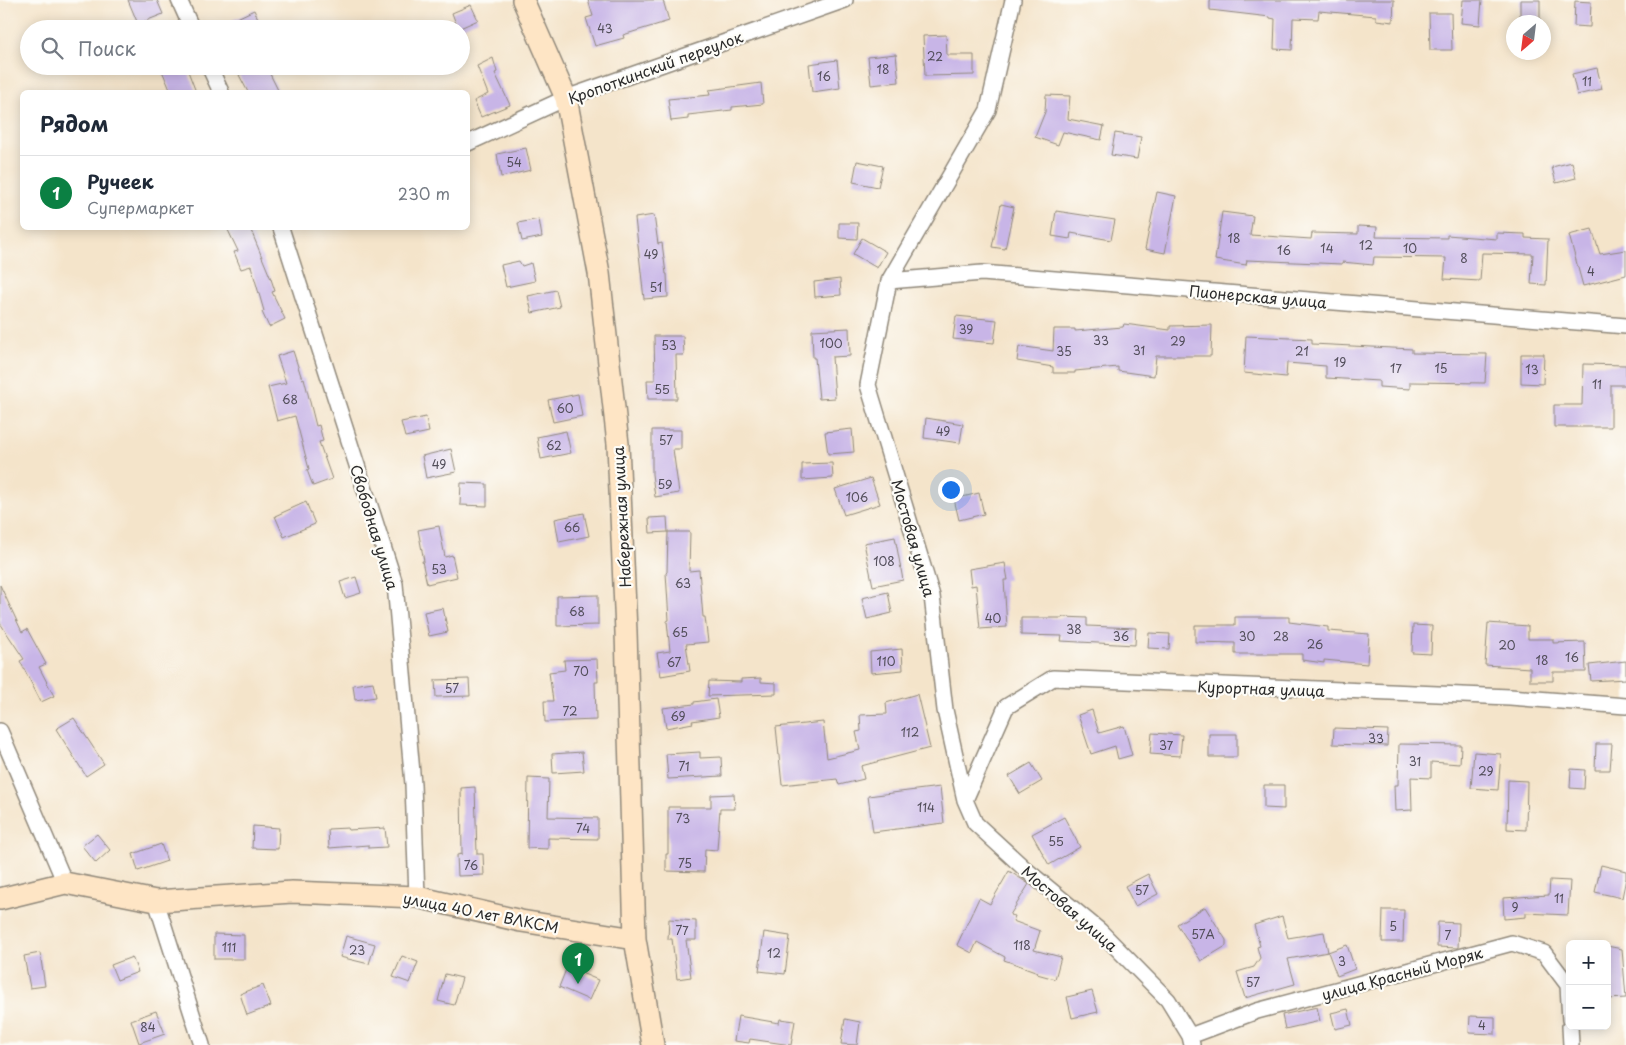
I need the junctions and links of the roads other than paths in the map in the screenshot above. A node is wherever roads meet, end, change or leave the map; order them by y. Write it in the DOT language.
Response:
graph roads {
  1 [pos="179,0"];
  2 [pos="523,0"];
  3 [pos="845,0"];
  4 [pos="1013,0"];
  5 [pos="188,20"];
  6 [pos="213,75"];
  7 [pos="219,90"];
  8 [pos="566,98"];
  9 [pos="470,142"];
  10 [pos="282,230"];
  11 [pos="889,281"];
  12 [pos="1626,326"];
  13 [pos="1626,706"];
  14 [pos="0,731"];
  15 [pos="965,800"];
  16 [pos="65,883"];
  17 [pos="417,897"];
  18 [pos="0,899"];
  19 [pos="156,901"];
  20 [pos="635,939"];
  21 [pos="1568,985"];
  22 [pos="1570,1030"];
  23 [pos="1191,1040"];
  24 [pos="202,1045"];
  25 [pos="653,1045"];
  26 [pos="1571,1045"];
  1 -- 5 [label="street"];
  2 -- 8 [label="street, Набережная улица"];
  3 -- 8 [label="street, Кропоткинский переулок"];
  4 -- 11 [label="street, Мостовая улица"];
  6 -- 7 [label="street"];
  8 -- 9 [label="street, Кропоткинский переулок"];
  8 -- 20 [label="street, Набережная улица"];
  10 -- 17 [label="street, Свободная улица"];
  11 -- 12 [label="street, Пионерская улица"];
  11 -- 15 [label="street, Мостовая улица"];
  13 -- 15 [label="street, Курортная улица"];
  14 -- 16 [label="street"];
  15 -- 23 [label="street, Мостовая улица"];
  16 -- 18 [label="street, улица 40 лет ВЛКСМ"];
  16 -- 19 [label="street, улица 40 лет ВЛКСМ"];
  17 -- 19 [label="street, улица 40 лет ВЛКСМ"];
  17 -- 20 [label="street, улица 40 лет ВЛКСМ"];
  19 -- 24 [label="street"];
  20 -- 25 [label="street, Набережная улица"];
  21 -- 23 [label="street, улица Красный Моряк"];
  22 -- 26 [label="street"];
}
